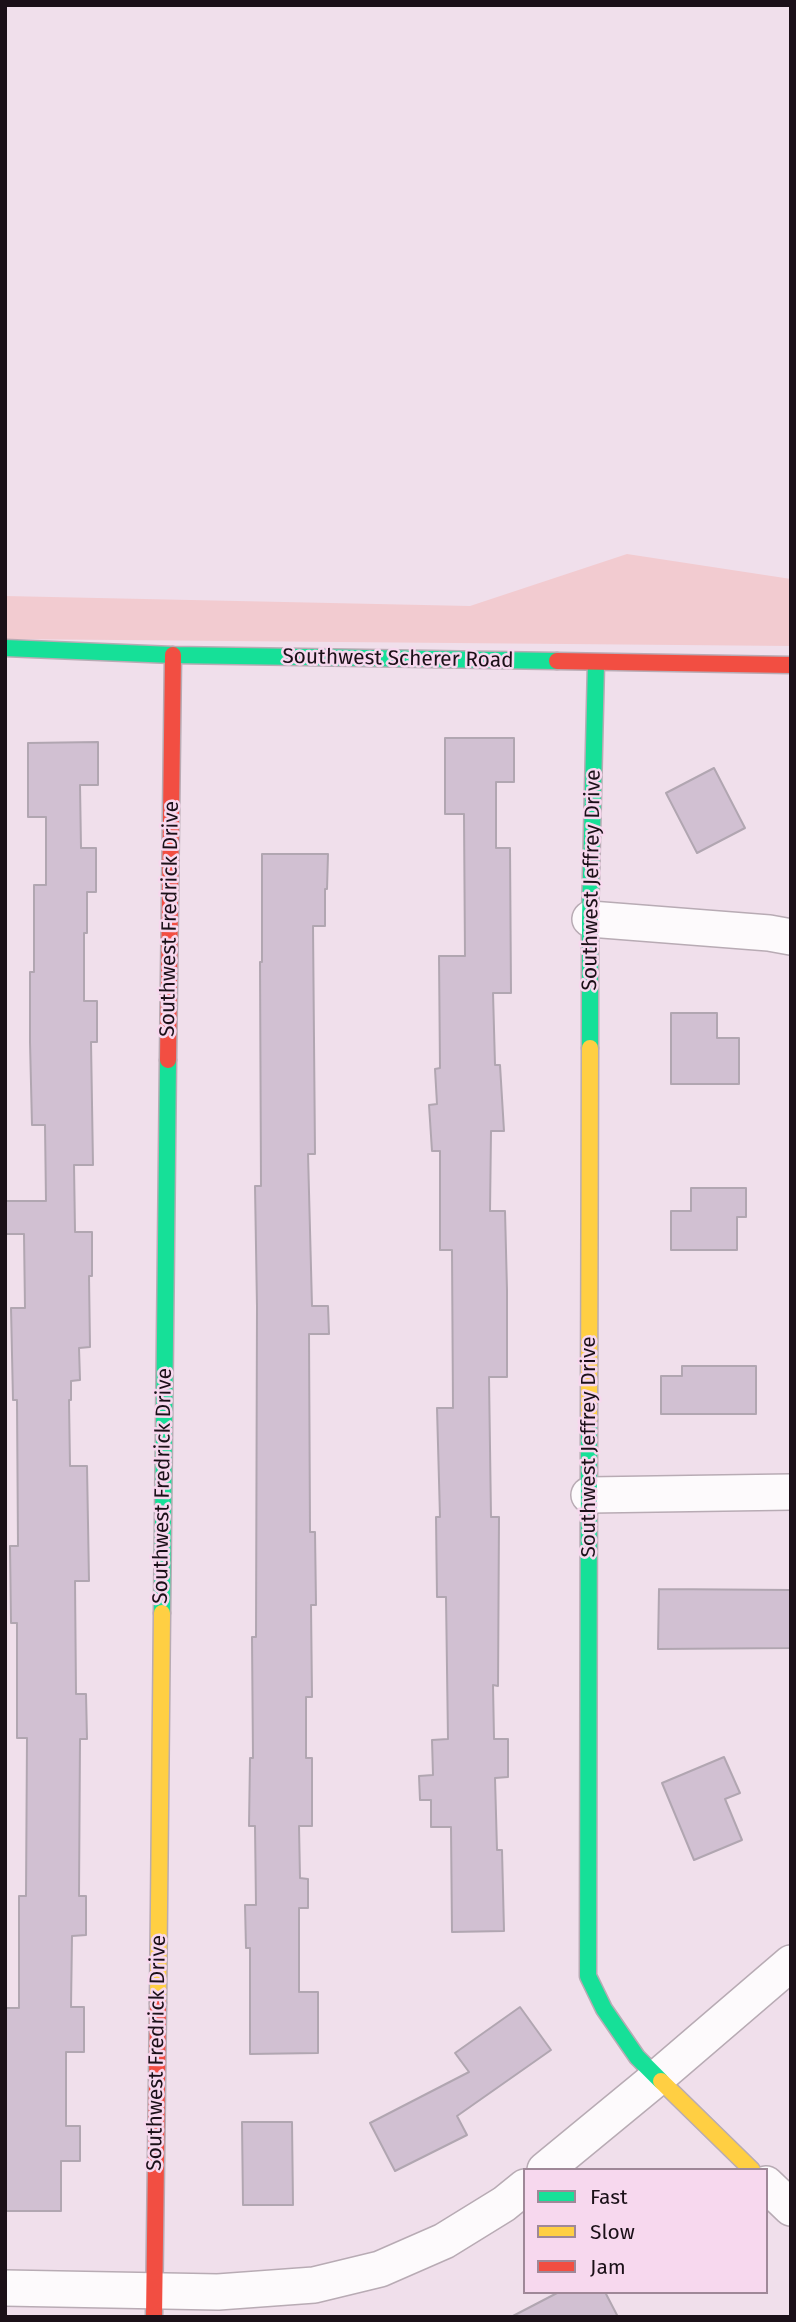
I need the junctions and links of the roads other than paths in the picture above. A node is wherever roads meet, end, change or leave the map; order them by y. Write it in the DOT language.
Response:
graph roads {
  1 [pos="5,649"];
  2 [pos="173,655"];
  3 [pos="596,663"];
  4 [pos="791,666"];
  5 [pos="590,919"];
  6 [pos="791,937"];
  7 [pos="791,1492"];
  8 [pos="589,1494"];
  9 [pos="791,1963"];
  10 [pos="658,2077"];
  11 [pos="547,2168"];
  12 [pos="750,2168"];
  13 [pos="768,2186"];
  14 [pos="523,2189"];
  15 [pos="791,2208"];
  16 [pos="5,2288"];
  17 [pos="154,2304"];
  1 -- 2 [label="street, Southwest Scherer Road"];
  2 -- 3 [label="street, Southwest Scherer Road"];
  2 -- 17 [label="street, Southwest Fredrick Drive"];
  3 -- 4 [label="street, Southwest Scherer Road"];
  3 -- 5 [label="street, Southwest Jeffrey Drive"];
  5 -- 6 [label="street"];
  5 -- 8 [label="street, Southwest Jeffrey Drive"];
  7 -- 8 [label="street"];
  8 -- 10 [label="street, Southwest Jeffrey Drive"];
  9 -- 10 [label="street"];
  10 -- 11 [label="street"];
  10 -- 12 [label="street, Southwest Jeffrey Drive"];
  13 -- 15 [label="street"];
  14 -- 17 [label="street"];
  16 -- 17 [label="street"];
}
